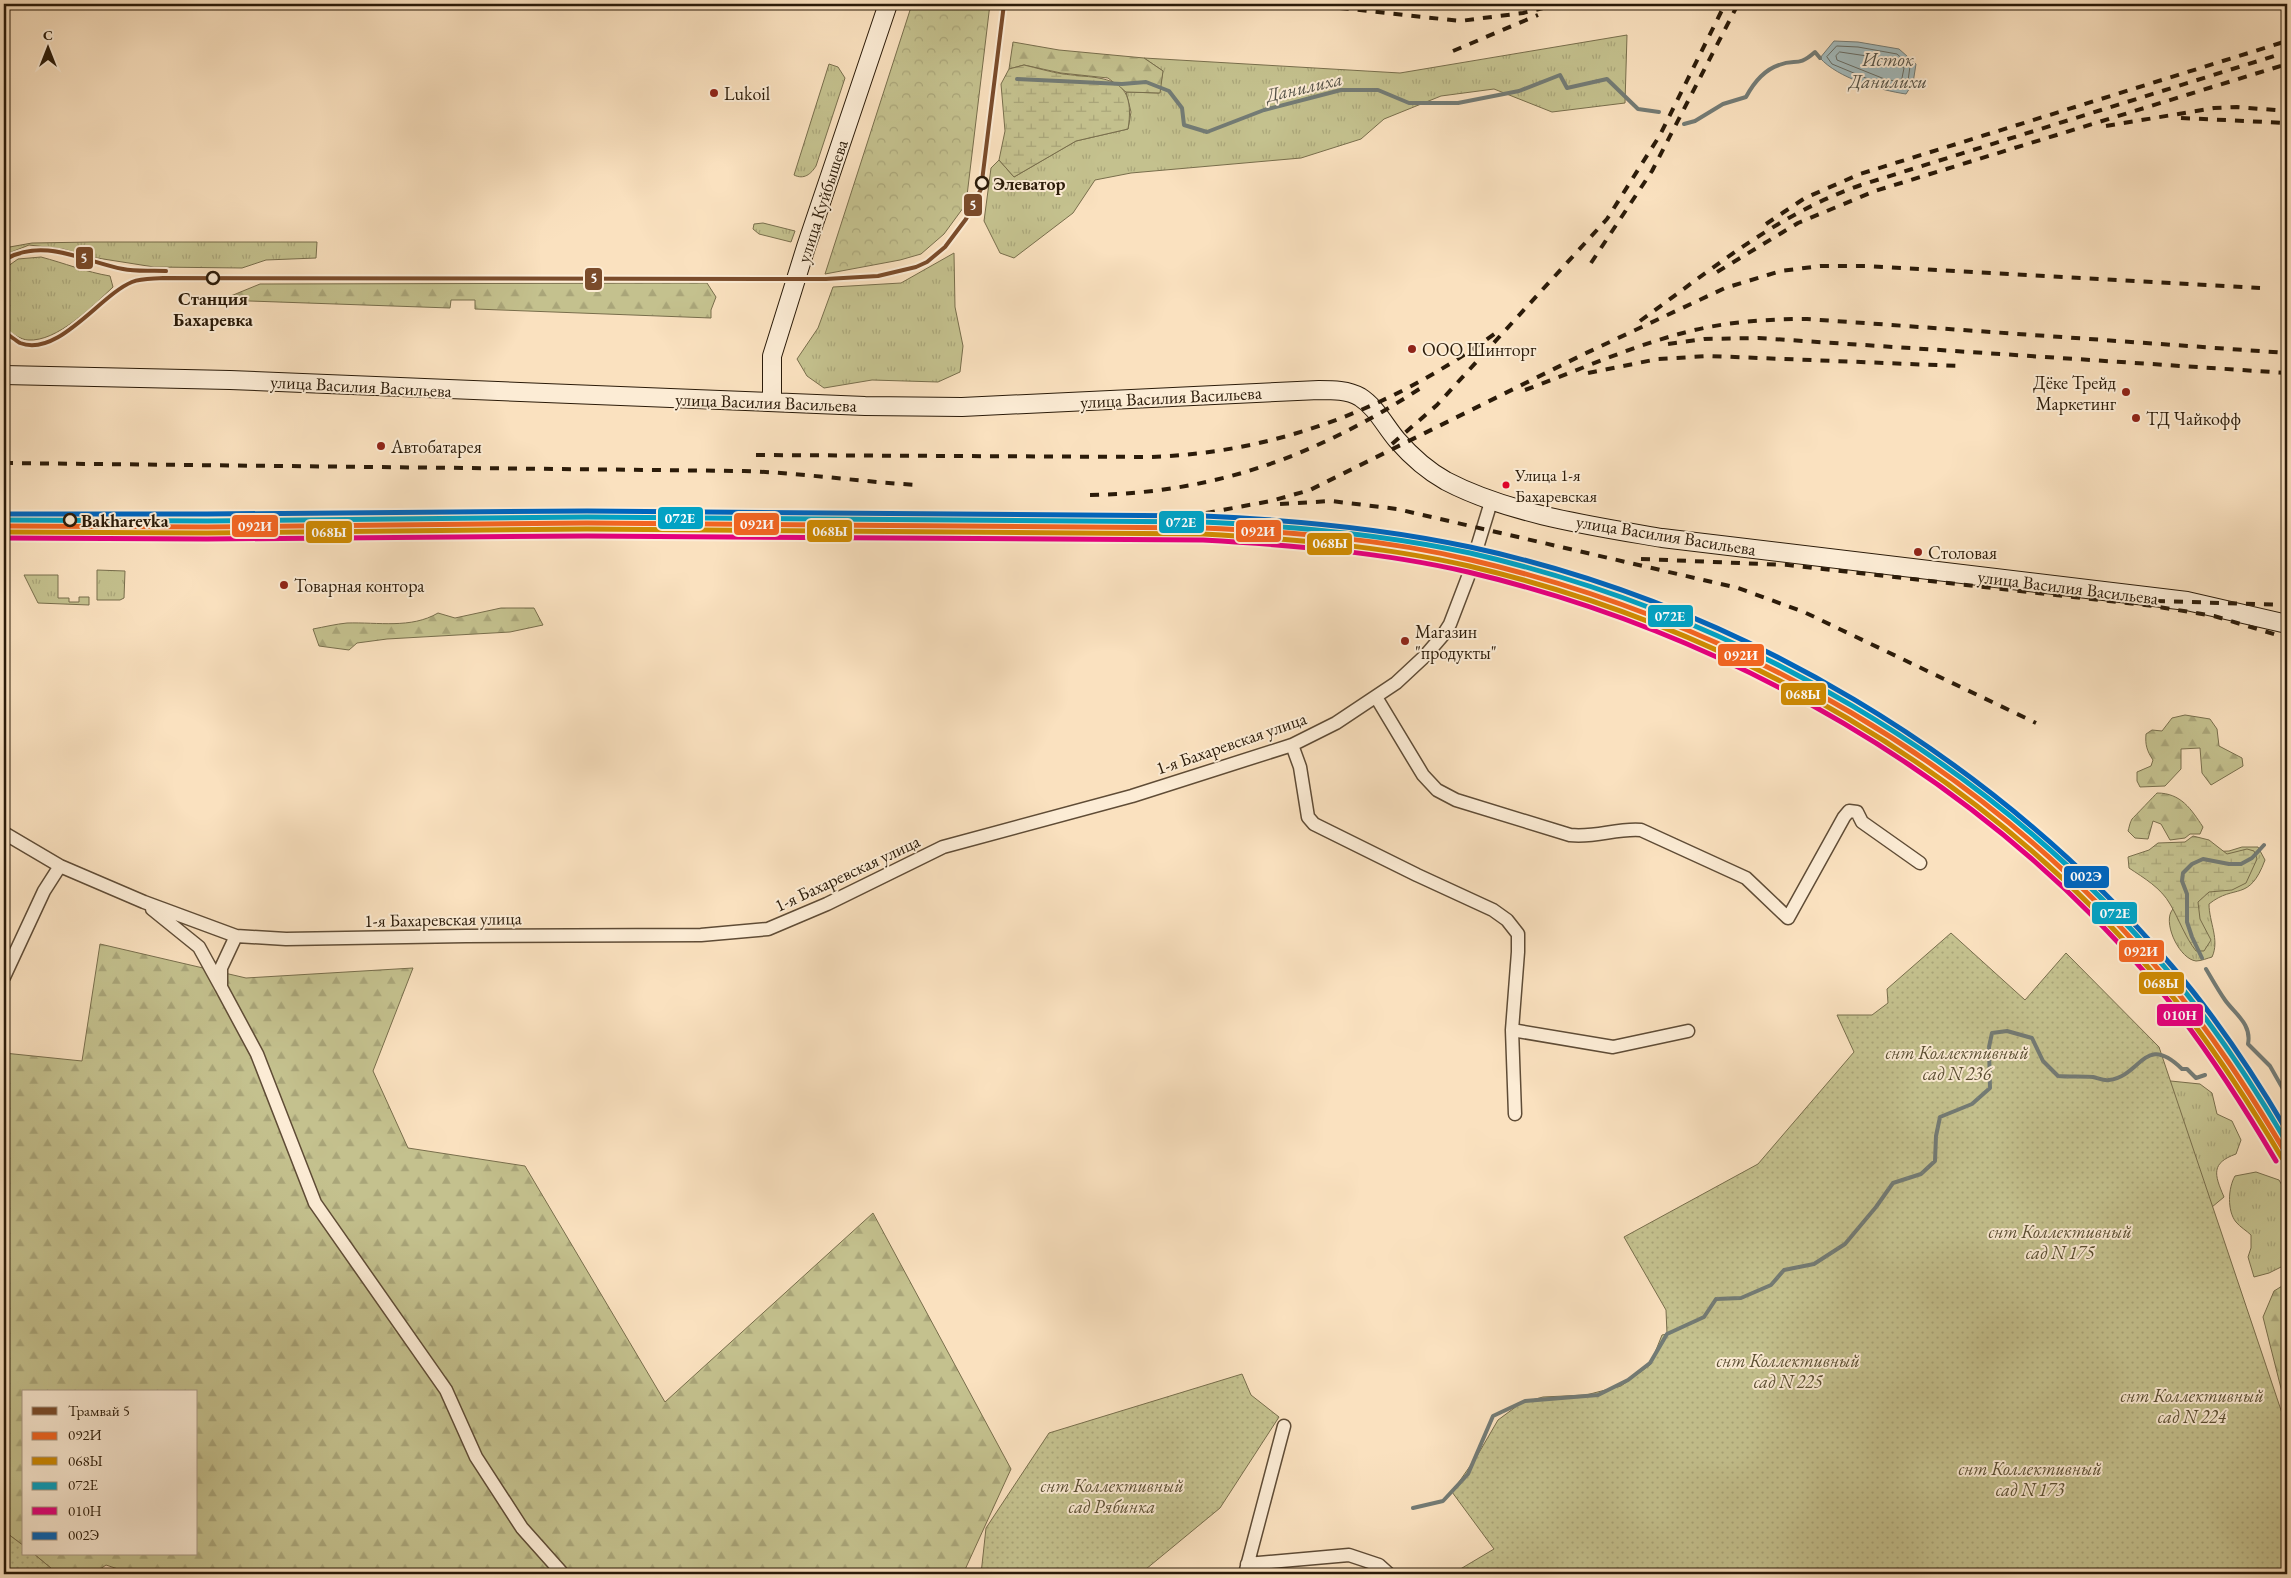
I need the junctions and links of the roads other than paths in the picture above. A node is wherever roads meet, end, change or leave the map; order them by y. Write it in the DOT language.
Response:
graph roads {
  1 [pos="888,4"];
  2 [pos="4,375"];
  3 [pos="772,402"];
  4 [pos="1492,502"];
  5 [pos="2287,624"];
  6 [pos="1376,697"];
  7 [pos="1292,745"];
  8 [pos="4,833"];
  9 [pos="1920,863"];
  10 [pos="60,866"];
  11 [pos="144,902"];
  12 [pos="236,936"];
  13 [pos="4,977"];
  14 [pos="221,987"];
  15 [pos="1512,1030"];
  16 [pos="1688,1031"];
  17 [pos="1515,1114"];
  18 [pos="1284,1426"];
  19 [pos="1247,1569"];
  20 [pos="563,1574"];
  21 [pos="1389,1574"];
  1 -- 3 [label="main road, улица Куйбышева"];
  2 -- 3 [label="main road, улица Василия Васильева"];
  3 -- 4 [label="main road, улица Василия Васильева"];
  4 -- 5 [label="main road, улица Василия Васильева"];
  4 -- 6 [label="street, 1-я Бахаревская улица"];
  6 -- 7 [label="street, 1-я Бахаревская улица"];
  6 -- 9 [label="street"];
  7 -- 12 [label="street, 1-я Бахаревская улица"];
  7 -- 15 [label="street"];
  8 -- 10 [label="street, 1-я Бахаревская улица"];
  10 -- 11 [label="street, 1-я Бахаревская улица"];
  10 -- 13 [label="street"];
  11 -- 12 [label="street, 1-я Бахаревская улица"];
  11 -- 14 [label="street"];
  12 -- 14 [label="street"];
  14 -- 20 [label="street"];
  15 -- 16 [label="street"];
  15 -- 17 [label="street"];
  18 -- 19 [label="street"];
  19 -- 21 [label="street"];
}
